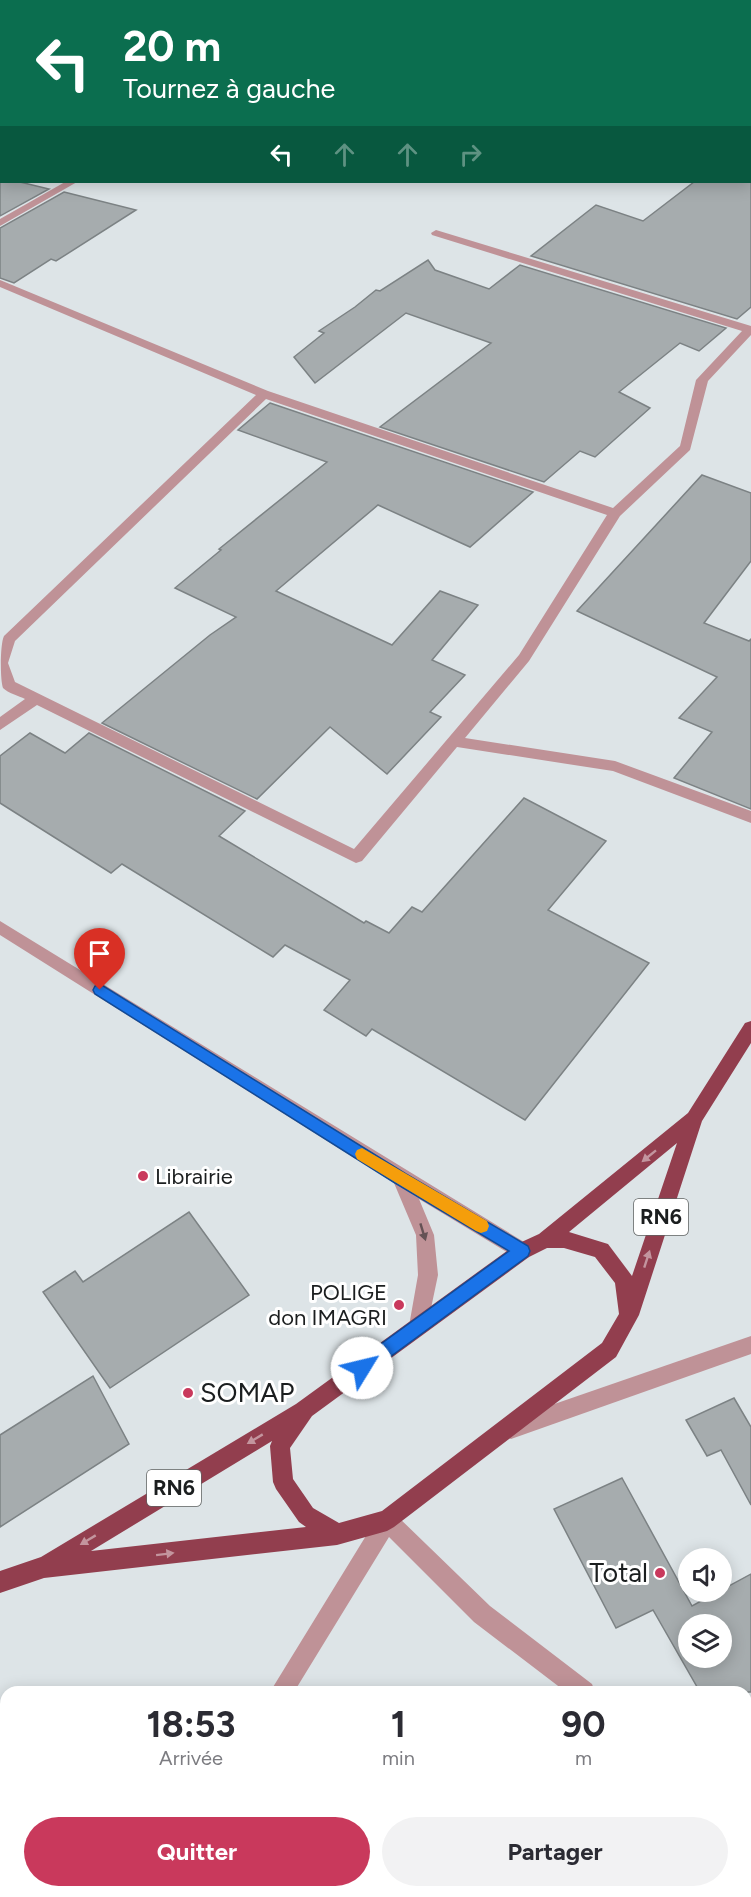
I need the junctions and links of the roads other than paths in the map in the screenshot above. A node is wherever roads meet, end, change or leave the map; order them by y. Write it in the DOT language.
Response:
graph roads {
  1 [pos="70,183"];
  2 [pos="0,223"];
  3 [pos="436,233"];
  4 [pos="0,283"];
  5 [pos="750,330"];
  6 [pos="264,394"];
  7 [pos="615,513"];
  8 [pos="37,697"];
  9 [pos="0,725"];
  10 [pos="454,741"];
  11 [pos="751,817"];
  12 [pos="0,927"];
  13 [pos="751,1028"];
  14 [pos="694,1119"];
  15 [pos="400,1178"];
  16 [pos="546,1240"];
  17 [pos="522,1251"];
  18 [pos="628,1315"];
  19 [pos="419,1326"];
  20 [pos="751,1345"];
  21 [pos="305,1409"];
  22 [pos="506,1431"];
  23 [pos="387,1520"];
  24 [pos="337,1534"];
  25 [pos="44,1567"];
  26 [pos="0,1582"];
  27 [pos="285,1686"];
  28 [pos="576,1686"];
  1 -- 2 [label="street"];
  3 -- 5 [label="street"];
  4 -- 6 [label="street"];
  5 -- 7 [label="street"];
  6 -- 7 [label="street"];
  6 -- 8 [label="street"];
  7 -- 10 [label="street"];
  8 -- 9 [label="street"];
  8 -- 10 [label="street"];
  10 -- 11 [label="street"];
  12 -- 15 [label="street"];
  13 -- 14 [label="highway, RN6"];
  14 -- 16 [label="highway, RN6, one-way"];
  18 -- 14 [label="highway, RN6, one-way"];
  15 -- 17 [label="street"];
  15 -- 19 [label="street, one-way"];
  16 -- 17 [label="highway"];
  16 -- 18 [label="highway"];
  17 -- 19 [label="highway"];
  18 -- 22 [label="highway"];
  19 -- 21 [label="highway"];
  20 -- 22 [label="street"];
  21 -- 24 [label="highway"];
  21 -- 25 [label="highway, RN6, one-way"];
  22 -- 23 [label="highway"];
  23 -- 24 [label="highway"];
  23 -- 27 [label="street"];
  23 -- 28 [label="street"];
  25 -- 24 [label="highway, RN6, one-way"];
  25 -- 26 [label="highway, RN6"];
}
